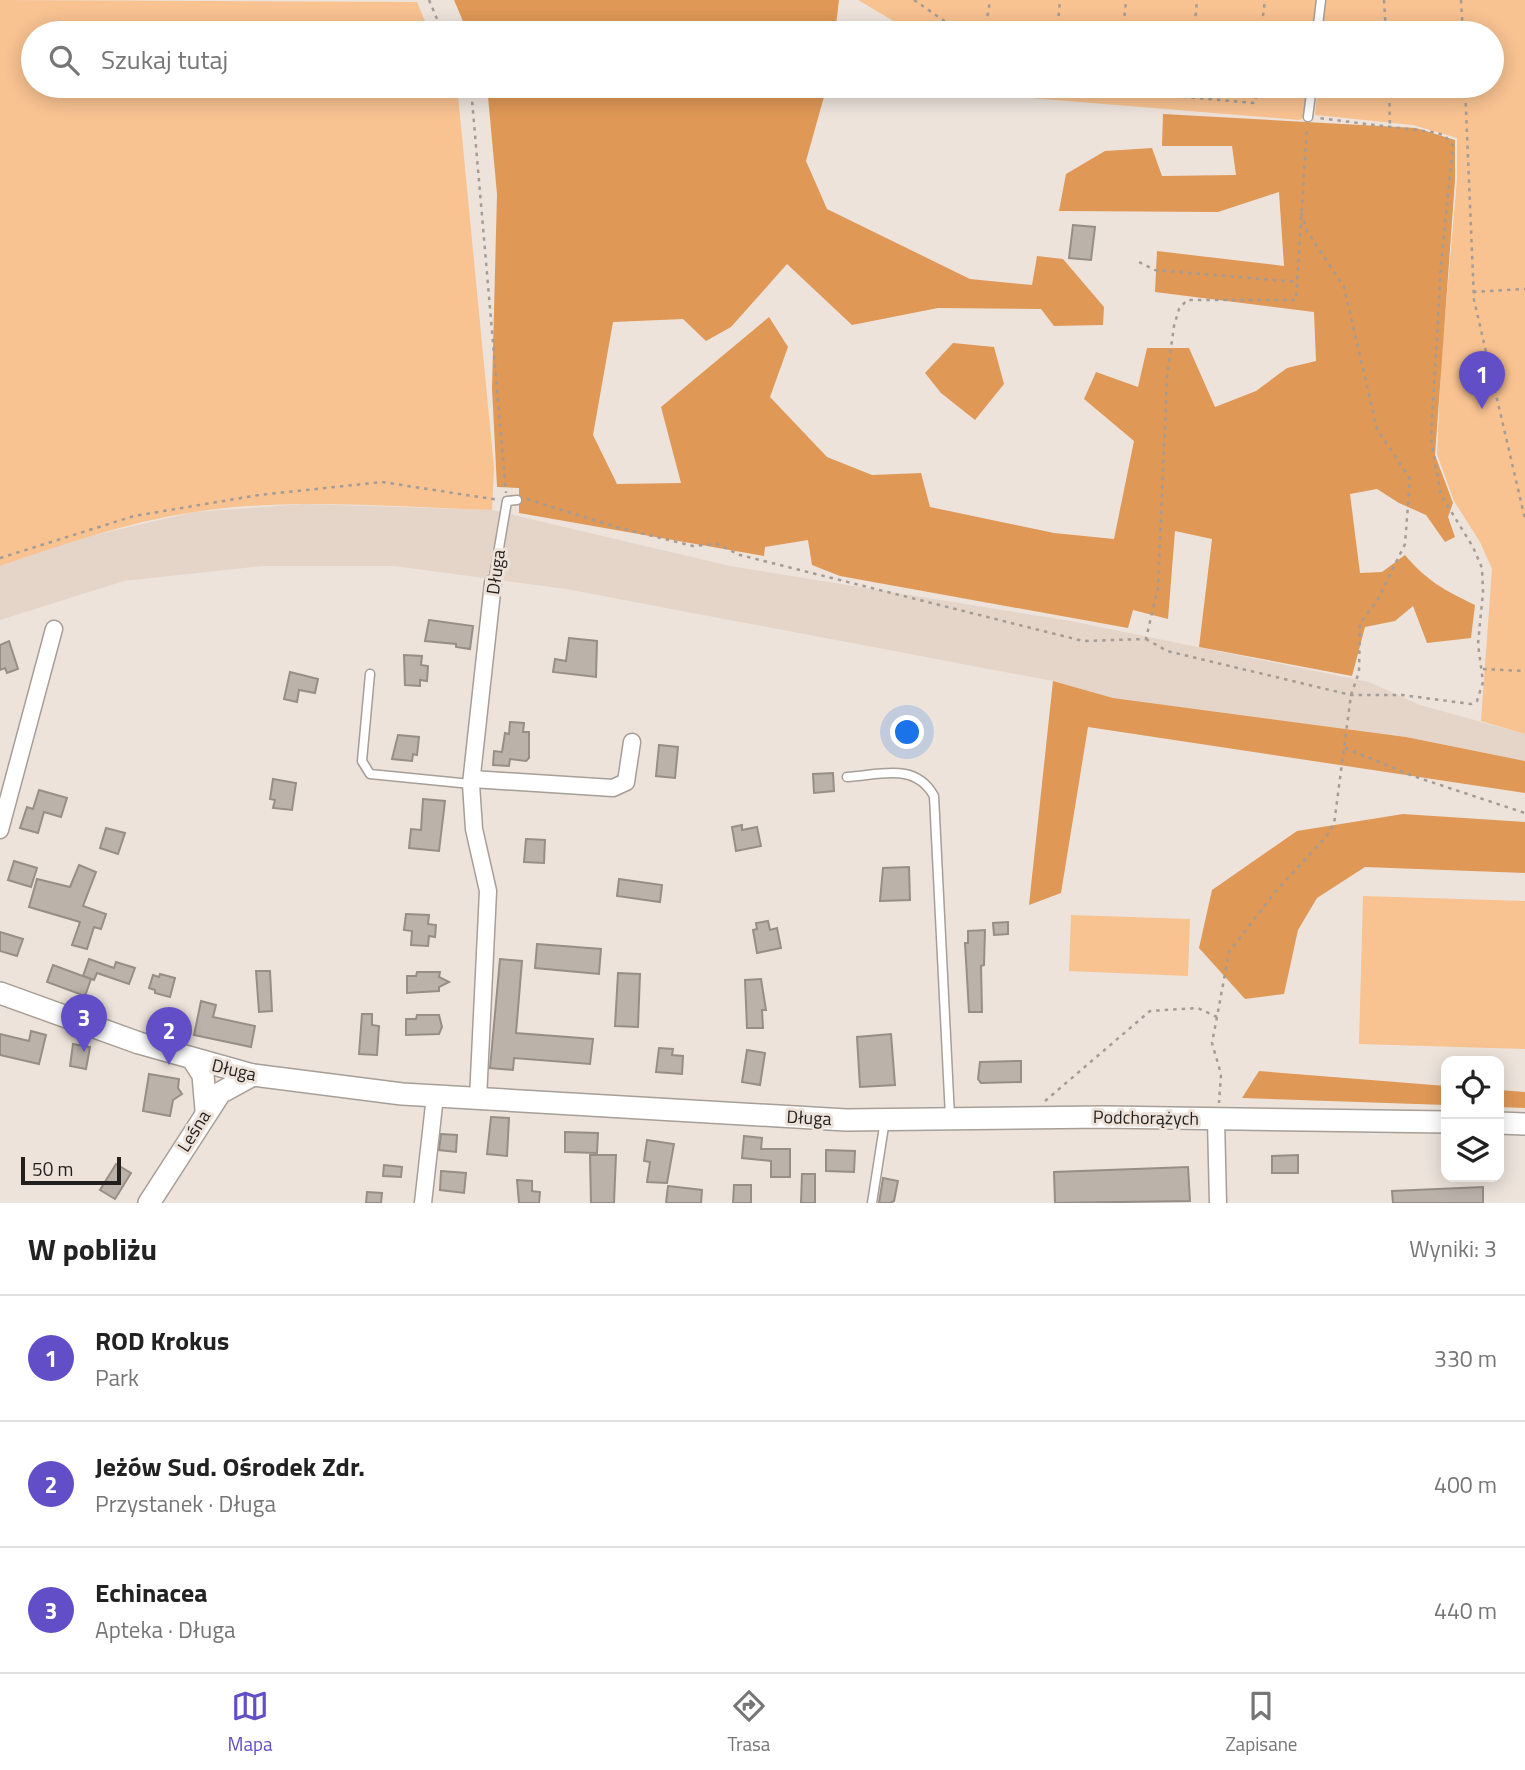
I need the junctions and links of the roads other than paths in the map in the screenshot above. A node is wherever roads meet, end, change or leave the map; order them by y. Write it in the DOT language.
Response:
graph roads {
  1 [pos="1321,0"];
  2 [pos="1318,21"];
  3 [pos="1310,98"];
  4 [pos="1308,117"];
  5 [pos="512,501"];
  6 [pos="493,583"];
  7 [pos="54,629"];
  8 [pos="370,674"];
  9 [pos="632,741"];
  10 [pos="848,777"];
  11 [pos="472,781"];
  12 [pos="0,830"];
  13 [pos="0,993"];
  14 [pos="194,1060"];
  15 [pos="253,1076"];
  16 [pos="435,1096"];
  17 [pos="478,1099"];
  18 [pos="206,1110"];
  19 [pos="846,1120"];
  20 [pos="885,1120"];
  21 [pos="950,1120"];
  22 [pos="1216,1120"];
  23 [pos="1441,1122"];
  24 [pos="1504,1123"];
  25 [pos="1525,1124"];
  26 [pos="149,1203"];
  27 [pos="423,1203"];
  28 [pos="872,1203"];
  29 [pos="1218,1203"];
  1 -- 2 [label="lane"];
  3 -- 4 [label="lane"];
  5 -- 6 [label="lane, Długa"];
  6 -- 11 [label="street, Długa"];
  7 -- 12 [label="street"];
  8 -- 11 [label="lane"];
  9 -- 11 [label="street"];
  10 -- 21 [label="lane"];
  11 -- 17 [label="street, Długa"];
  13 -- 14 [label="street, Długa"];
  14 -- 15 [label="street, Długa"];
  14 -- 18 [label="street"];
  15 -- 16 [label="street, Długa"];
  15 -- 18 [label="street, Leśna"];
  16 -- 17 [label="street, Długa"];
  16 -- 27 [label="street"];
  17 -- 19 [label="street, Długa"];
  18 -- 26 [label="street, Leśna"];
  19 -- 20 [label="street, Podchorążych"];
  20 -- 21 [label="street, Podchorążych"];
  20 -- 28 [label="lane"];
  21 -- 22 [label="street, Podchorążych"];
  22 -- 23 [label="street, Podchorążych"];
  22 -- 29 [label="street"];
  24 -- 25 [label="street"];
}
